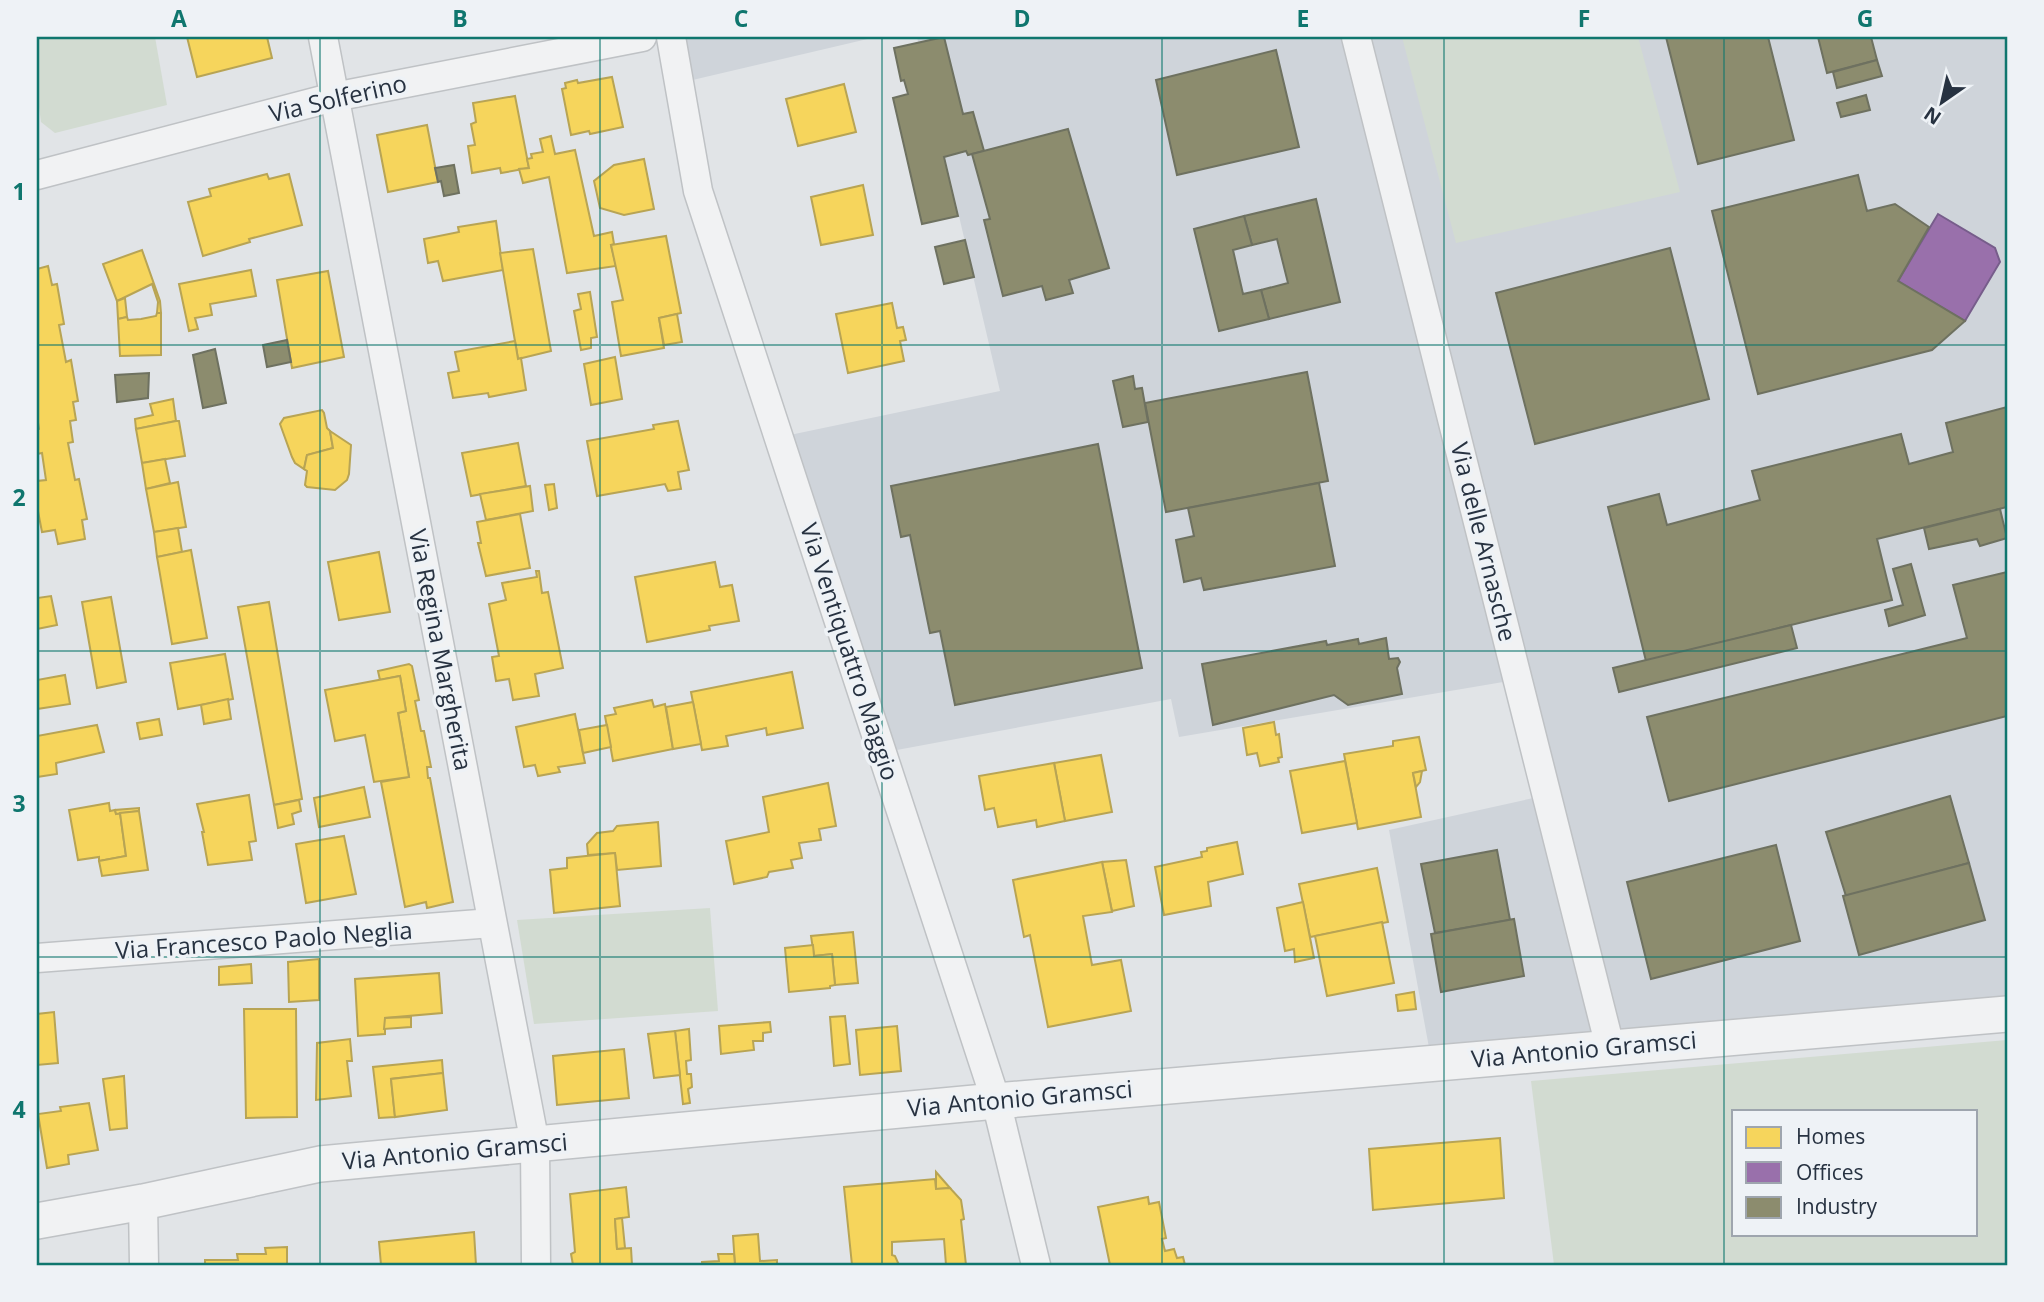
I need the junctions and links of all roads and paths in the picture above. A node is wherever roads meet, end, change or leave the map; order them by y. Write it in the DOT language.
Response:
graph roads {
  1 [pos="323,37"];
  2 [pos="642,37"];
  3 [pos="671,37"];
  4 [pos="1356,37"];
  5 [pos="334,97"];
  6 [pos="37,175"];
  7 [pos="492,923"];
  8 [pos="37,958"];
  9 [pos="2007,1014"];
  10 [pos="1610,1047"];
  11 [pos="996,1101"];
  12 [pos="535,1144"];
  13 [pos="143,1202"];
  14 [pos="37,1221"];
  15 [pos="144,1265"];
  16 [pos="536,1265"];
  17 [pos="1036,1265"];
  1 -- 5 [label="street, Via Regina Margherita"];
  2 -- 5 [label="street, Via Solferino"];
  3 -- 11 [label="street, Via Ventiquattro Maggio"];
  4 -- 10 [label="street, Via delle Arnasche"];
  5 -- 6 [label="street, Via Solferino"];
  5 -- 7 [label="street, Via Regina Margherita"];
  7 -- 8 [label="street, Via Francesco Paolo Neglia"];
  7 -- 12 [label="street, Via Regina Margherita"];
  9 -- 10 [label="street, Via Antonio Gramsci"];
  10 -- 11 [label="street, Via Antonio Gramsci"];
  11 -- 12 [label="street, Via Antonio Gramsci"];
  11 -- 17 [label="street, Via Ventiquattro Maggio"];
  12 -- 13 [label="street, Via Antonio Gramsci"];
  12 -- 16 [label="street, Via Regina Margherita"];
  13 -- 14 [label="street, Via Antonio Gramsci"];
  13 -- 15 [label="street"];
}
